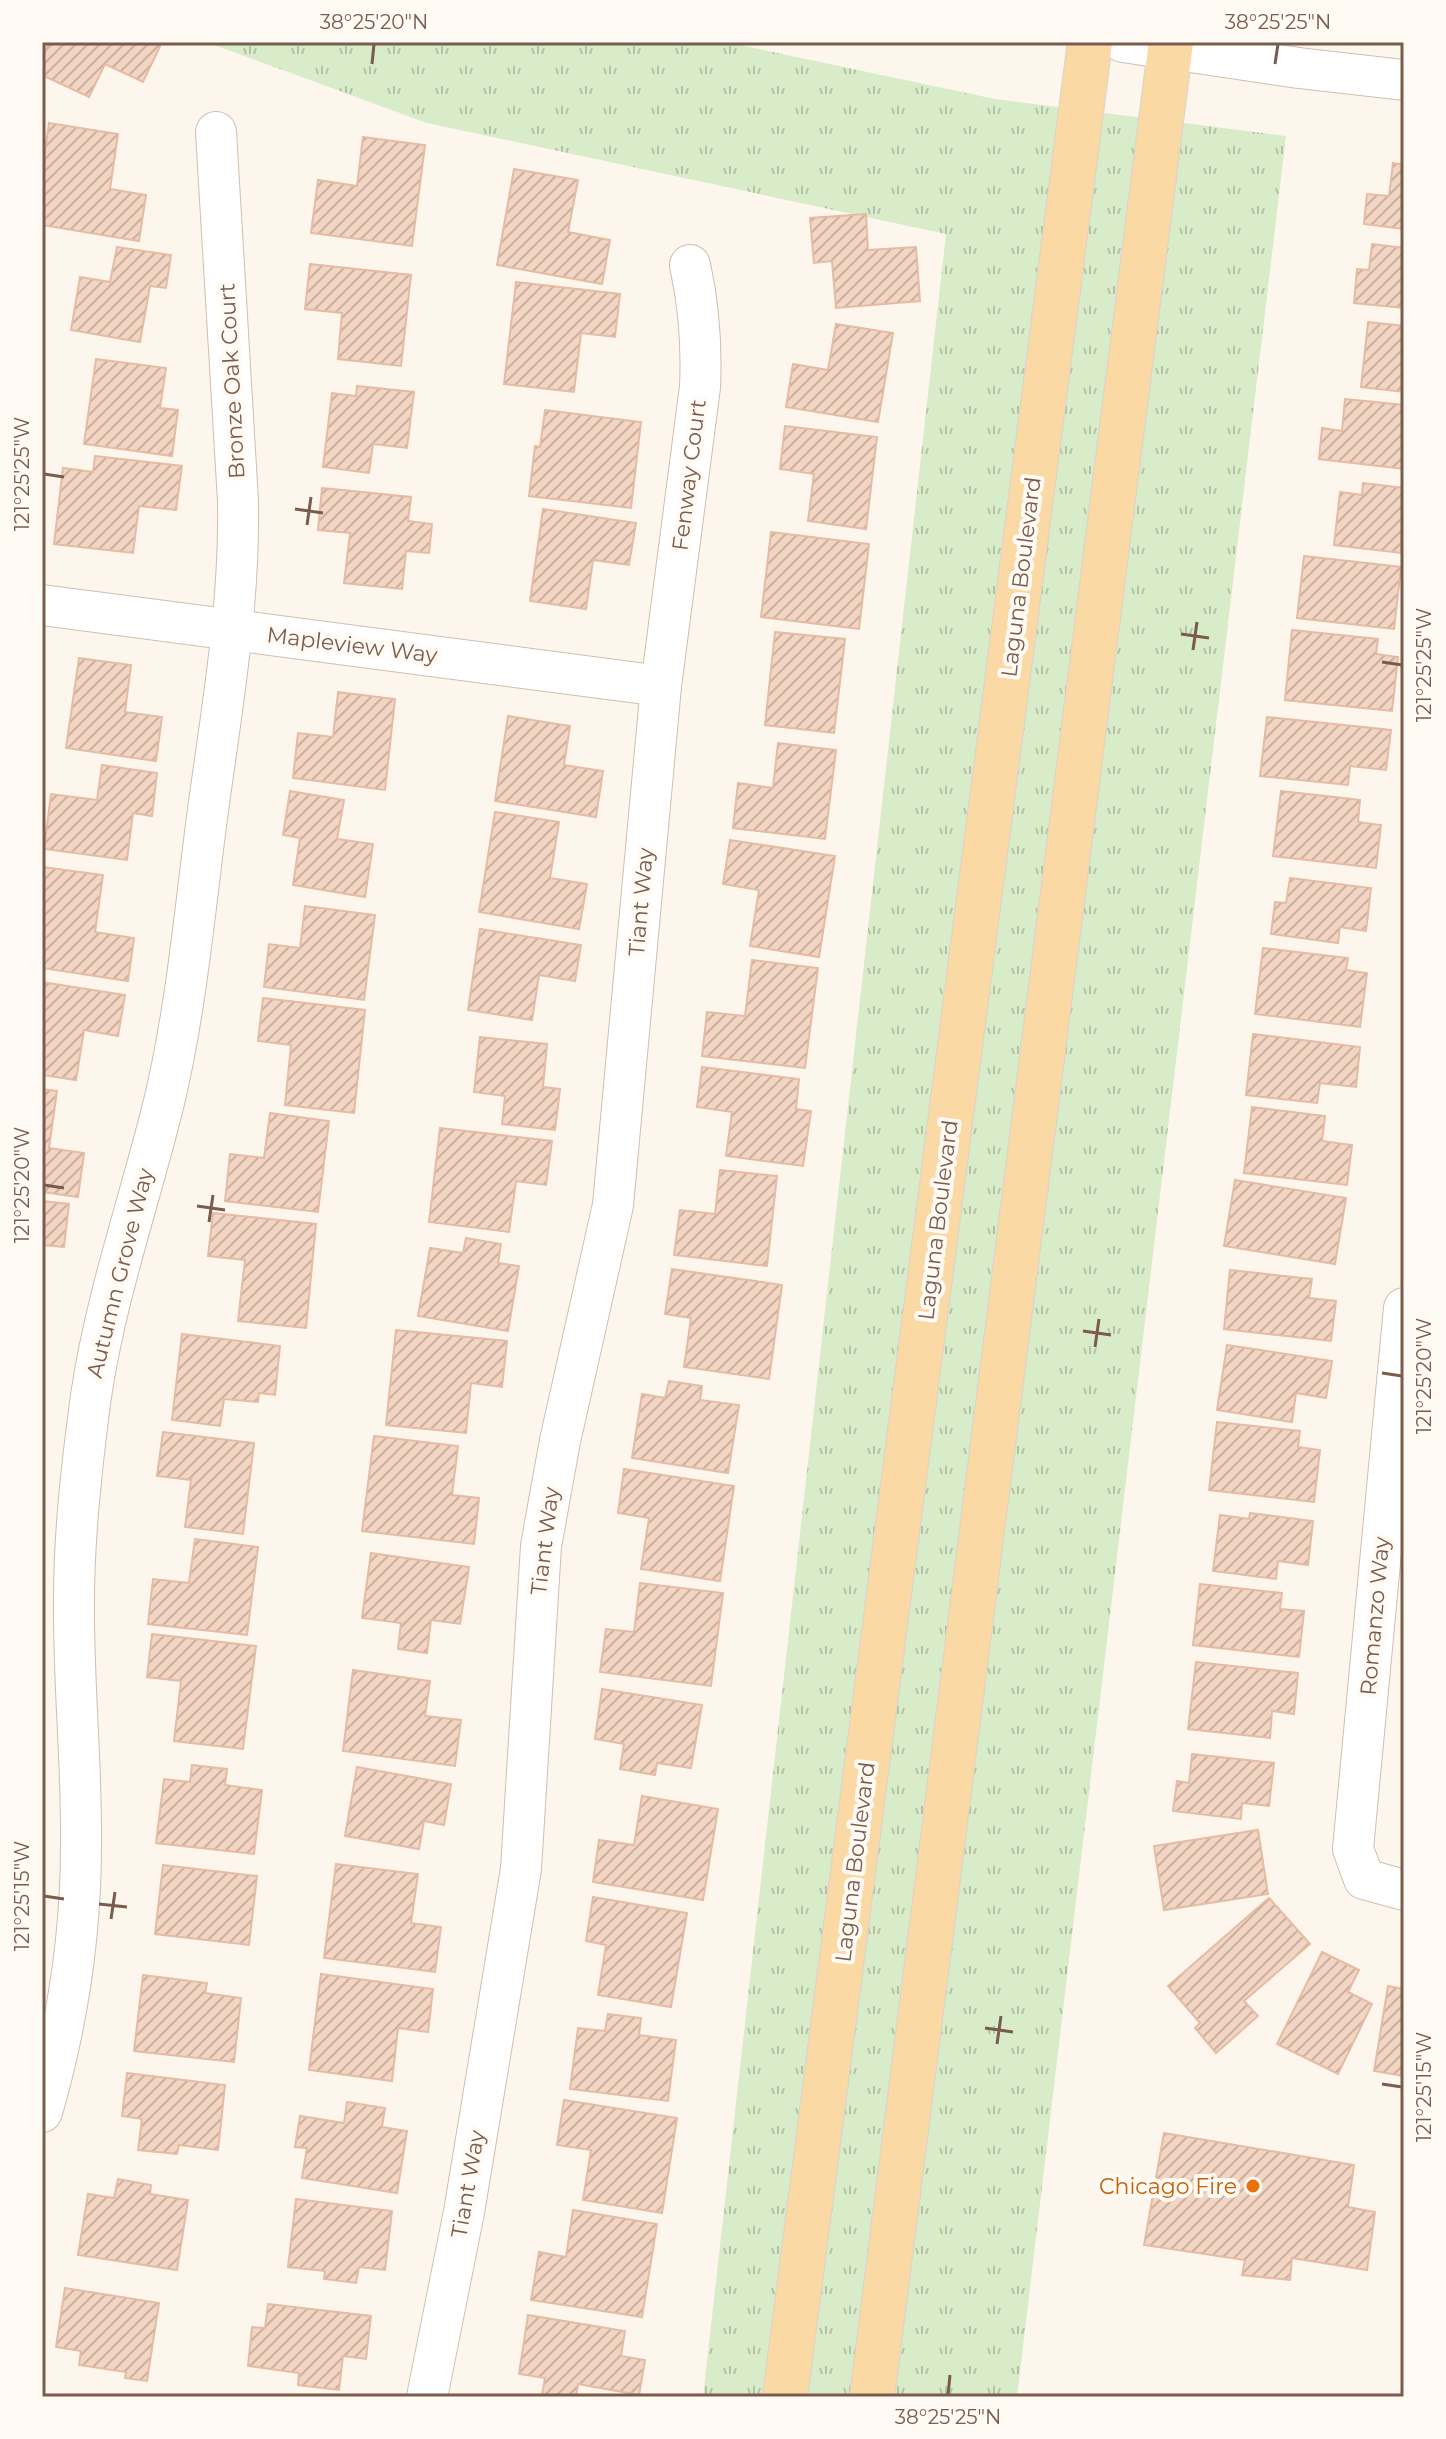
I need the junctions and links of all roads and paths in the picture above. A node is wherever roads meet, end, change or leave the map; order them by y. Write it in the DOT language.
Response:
graph roads {
  1 [pos="1090,42"];
  2 [pos="1123,42"];
  3 [pos="1170,46"];
  4 [pos="1404,80"];
  5 [pos="216,132"];
  6 [pos="690,265"];
  7 [pos="42,605"];
  8 [pos="232,629"];
  9 [pos="661,686"];
  10 [pos="1404,1308"];
  11 [pos="1404,1890"];
  12 [pos="42,2112"];
  13 [pos="427,2397"];
  14 [pos="785,2397"];
  15 [pos="872,2397"];
  1 -- 14 [label="main road, Laguna Boulevard"];
  2 -- 3 [label="street"];
  3 -- 4 [label="street"];
  3 -- 15 [label="main road"];
  5 -- 8 [label="street, Bronze Oak Court"];
  6 -- 9 [label="street, Fenway Court"];
  7 -- 8 [label="street, Mapleview Way"];
  8 -- 9 [label="street, Mapleview Way"];
  8 -- 12 [label="street, Autumn Grove Way"];
  9 -- 13 [label="street, Tiant Way"];
  10 -- 11 [label="street, Romanzo Way"];
}
